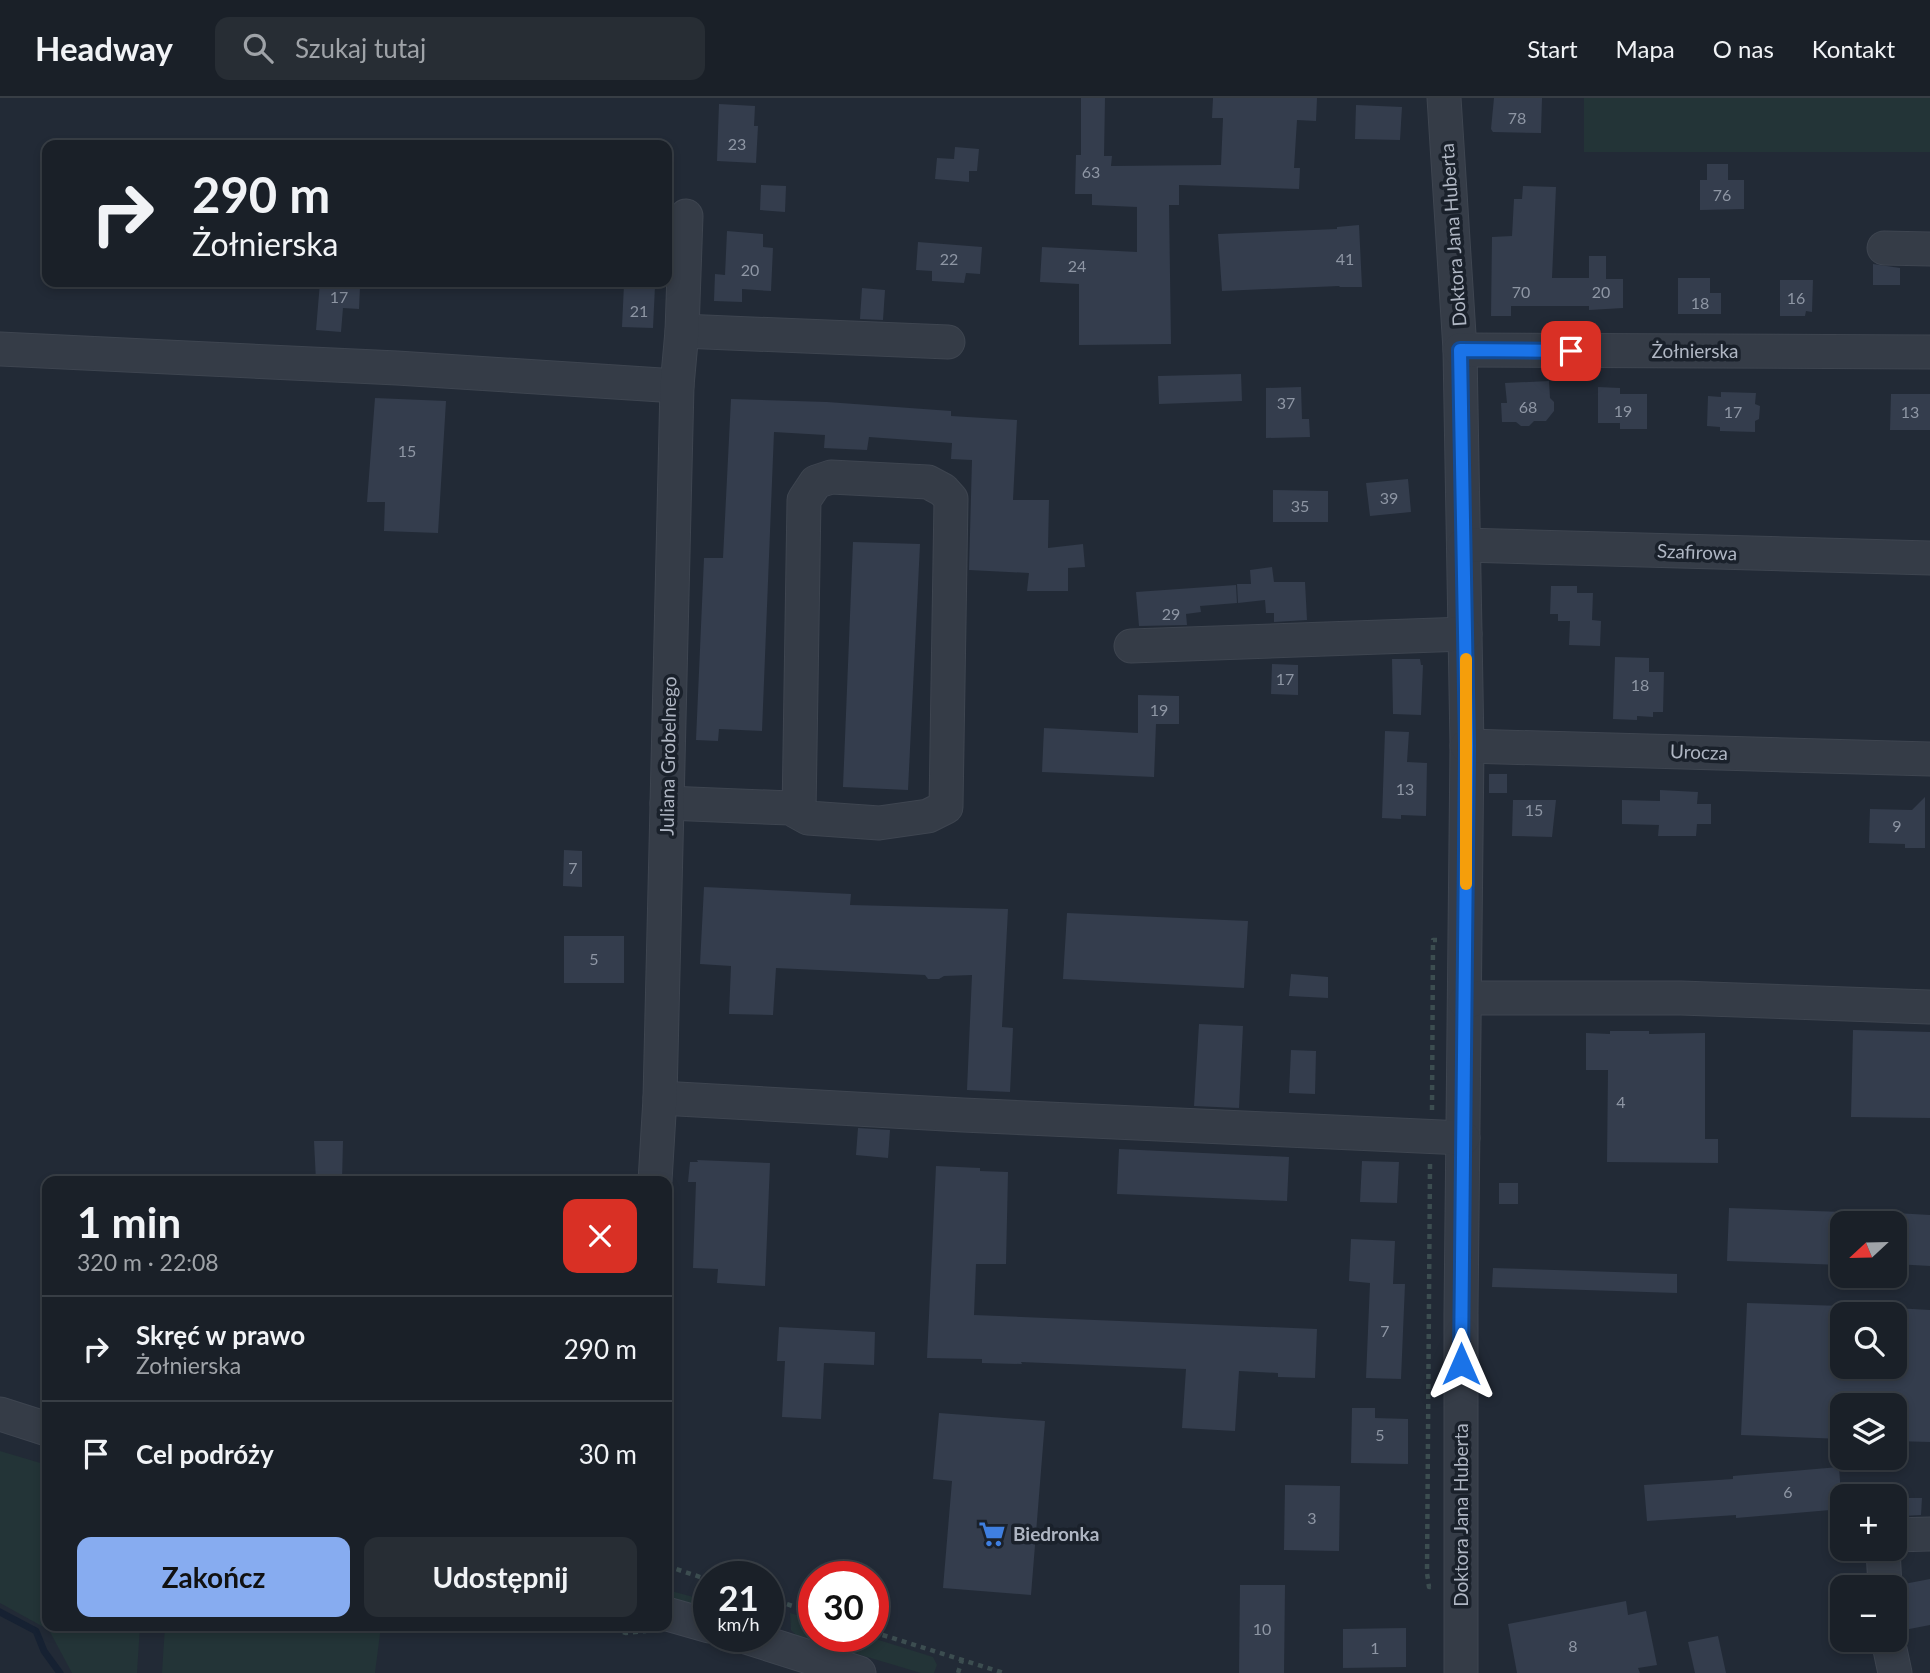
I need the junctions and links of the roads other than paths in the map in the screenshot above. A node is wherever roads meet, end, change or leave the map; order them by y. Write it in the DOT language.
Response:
graph roads {
  1 [pos="1444,98"];
  2 [pos="686,216"];
  3 [pos="1884,248"];
  4 [pos="1930,249"];
  5 [pos="682,331"];
  6 [pos="948,342"];
  7 [pos="0,349"];
  8 [pos="1460,350"];
  9 [pos="1930,352"];
  10 [pos="677,386"];
  11 [pos="1464,545"];
  12 [pos="1930,558"];
  13 [pos="1465,634"];
  14 [pos="1131,646"];
  15 [pos="1467,746"];
  16 [pos="1930,759"];
  17 [pos="667,803"];
  18 [pos="799,813"];
  19 [pos="1465,1002"];
  20 [pos="1929,1007"];
  21 [pos="660,1098"];
  22 [pos="1447,1138"];
  23 [pos="655,1176"];
  24 [pos="0,1414"];
  25 [pos="42,1427"];
  26 [pos="1930,1534"];
  27 [pos="1907,1535"];
  28 [pos="672,1624"];
  29 [pos="693,1625"];
  30 [pos="784,1649"];
  31 [pos="1891,1652"];
  32 [pos="859,1673"];
  33 [pos="1461,1673"];
  34 [pos="1895,1673"];
  1 -- 8 [label="street, Doktora Jana Huberta"];
  2 -- 5 [label="street, Juliana Grobelnego"];
  3 -- 4 [label="street"];
  5 -- 6 [label="street"];
  5 -- 10 [label="street, Juliana Grobelnego"];
  7 -- 10 [label="street"];
  8 -- 9 [label="street, Żołnierska"];
  8 -- 11 [label="street, Doktora Jana Huberta"];
  10 -- 17 [label="street, Juliana Grobelnego"];
  11 -- 12 [label="street, Szafirowa"];
  11 -- 13 [label="street, Doktora Jana Huberta"];
  13 -- 14 [label="street"];
  13 -- 15 [label="street, Doktora Jana Huberta"];
  15 -- 16 [label="street, Urocza"];
  15 -- 19 [label="street, Doktora Jana Huberta"];
  17 -- 18 [label="street"];
  17 -- 21 [label="street, Juliana Grobelnego"];
  18 -- 18 [label="street"];
  19 -- 20 [label="street"];
  19 -- 22 [label="street, Doktora Jana Huberta"];
  21 -- 22 [label="street"];
  21 -- 23 [label="street, Juliana Grobelnego"];
  22 -- 33 [label="street, Doktora Jana Huberta"];
  24 -- 25 [label="street"];
  26 -- 27 [label="street"];
  28 -- 29 [label="street"];
  30 -- 32 [label="street"];
  31 -- 34 [label="street"];
}
